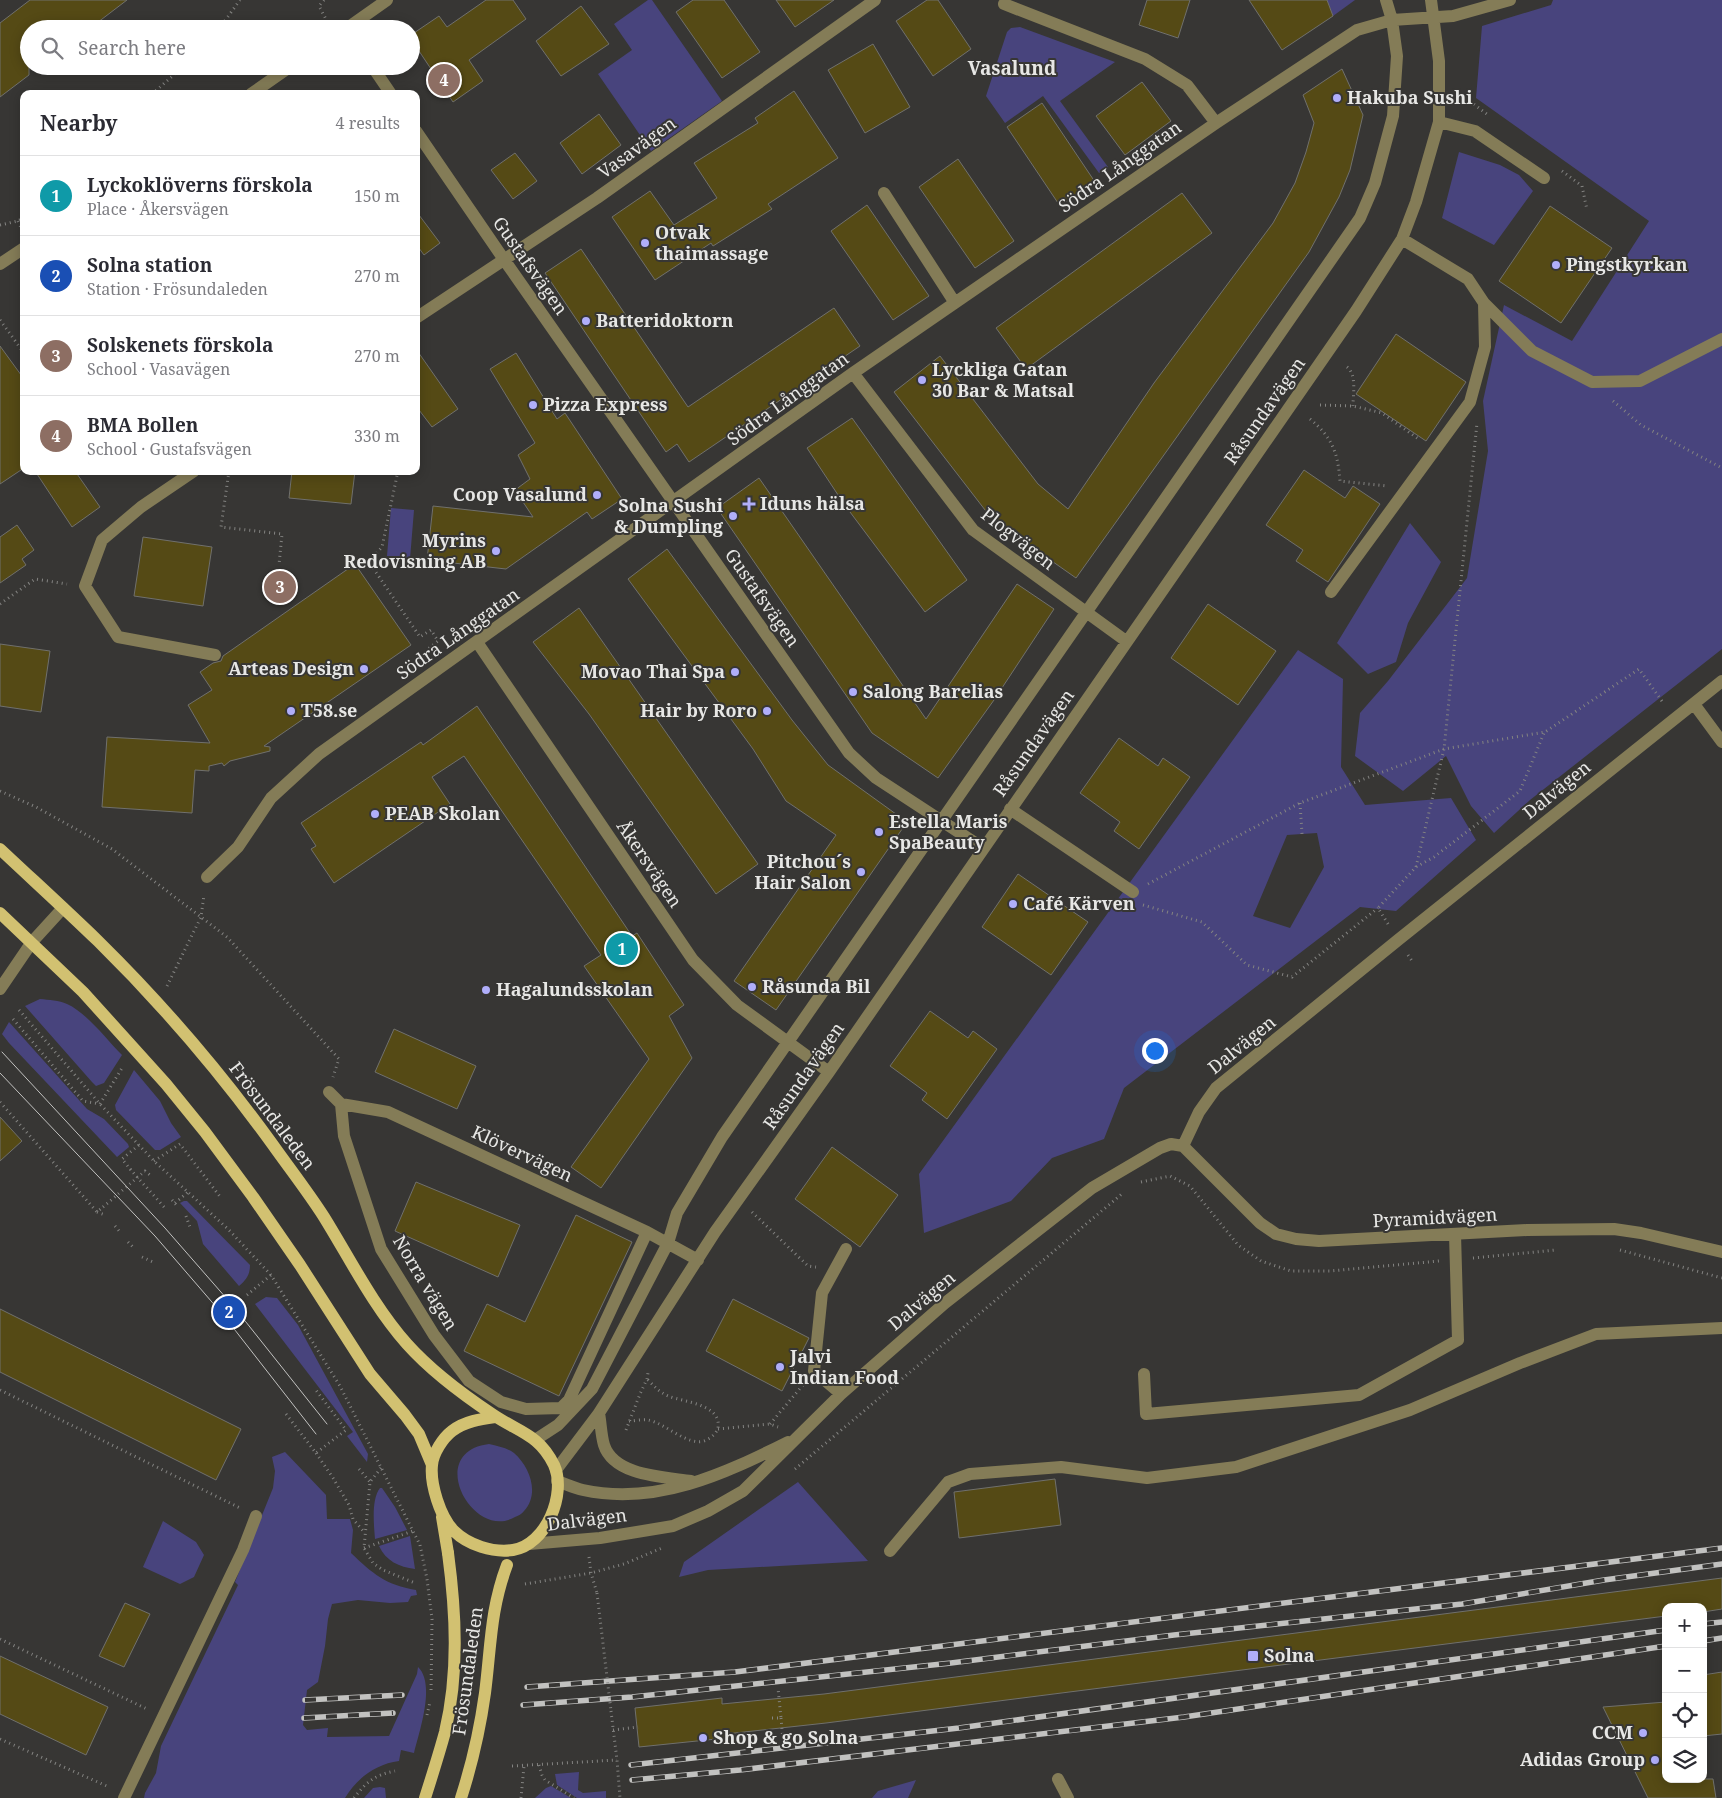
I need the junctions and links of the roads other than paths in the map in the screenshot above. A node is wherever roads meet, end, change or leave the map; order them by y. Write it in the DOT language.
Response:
graph roads {
  1 [pos="387,0"];
  2 [pos="875,0"];
  3 [pos="1386,0"];
  4 [pos="1430,0"];
  5 [pos="1510,0"];
  6 [pos="1004,4"];
  7 [pos="1434,17"];
  8 [pos="359,20"];
  9 [pos="1392,20"];
  10 [pos="278,75"];
  11 [pos="378,75"];
  12 [pos="256,90"];
  13 [pos="388,90"];
  14 [pos="1439,122"];
  15 [pos="1216,123"];
  16 [pos="420,137"];
  17 [pos="1544,178"];
  18 [pos="884,192"];
  19 [pos="1402,239"];
  20 [pos="20,251"];
  21 [pos="505,261"];
  22 [pos="0,264"];
  23 [pos="955,303"];
  24 [pos="1484,303"];
  25 [pos="420,315"];
  26 [pos="1722,339"];
  27 [pos="853,373"];
  28 [pos="188,475"];
  29 [pos="673,503"];
  30 [pos="1331,592"];
  31 [pos="1086,613"];
  32 [pos="1126,641"];
  33 [pos="477,642"];
  34 [pos="215,655"];
  35 [pos="1722,681"];
  36 [pos="1694,704"];
  37 [pos="1722,742"];
  38 [pos="1010,809"];
  39 [pos="943,820"];
  40 [pos="983,848"];
  41 [pos="0,850"];
  42 [pos="207,877"];
  43 [pos="1133,892"];
  44 [pos="63,908"];
  45 [pos="0,913"];
  46 [pos="32,942"];
  47 [pos="0,989"];
  48 [pos="788,1043"];
  49 [pos="829,1072"];
  50 [pos="329,1092"];
  51 [pos="341,1104"];
  52 [pos="1183,1146"];
  53 [pos="647,1232"];
  54 [pos="1455,1234"];
  55 [pos="668,1243"];
  56 [pos="846,1249"];
  57 [pos="1722,1252"];
  58 [pos="698,1260"];
  59 [pos="1722,1328"];
  60 [pos="1144,1374"];
  61 [pos="841,1394"];
  62 [pos="599,1413"];
  63 [pos="496,1417"];
  64 [pos="799,1437"];
  65 [pos="535,1440"];
  66 [pos="432,1465"];
  67 [pos="557,1475"];
  68 [pos="698,1482"];
  69 [pos="441,1512"];
  70 [pos="256,1516"];
  71 [pos="529,1544"];
  72 [pos="514,1550"];
  73 [pos="890,1551"];
  74 [pos="1058,1779"];
  75 [pos="125,1796"];
  76 [pos="425,1798"];
  77 [pos="461,1798"];
  78 [pos="1068,1798"];
  1 -- 8 [label="street"];
  2 -- 21 [label="street, Vasavägen"];
  3 -- 9 [label="street, Råsundavägen"];
  4 -- 7 [label="street, Råsundavägen"];
  5 -- 7 [label="street, Södra Långgatan"];
  6 -- 15 [label="street"];
  7 -- 9 [label="street, Södra Långgatan"];
  7 -- 14 [label="street, Råsundavägen"];
  9 -- 15 [label="street, Södra Långgatan"];
  9 -- 31 [label="street, Råsundavägen"];
  10 -- 12 [label="street"];
  11 -- 13 [label="street"];
  14 -- 17 [label="street"];
  14 -- 19 [label="street, Råsundavägen"];
  15 -- 23 [label="street, Södra Långgatan"];
  16 -- 21 [label="street, Gustafsvägen"];
  18 -- 23 [label="street"];
  19 -- 24 [label="street"];
  19 -- 32 [label="street, Råsundavägen"];
  20 -- 22 [label="street"];
  21 -- 25 [label="street, Vasavägen"];
  21 -- 29 [label="street, Gustafsvägen"];
  23 -- 27 [label="street, Södra Långgatan"];
  24 -- 26 [label="street"];
  24 -- 30 [label="street"];
  27 -- 29 [label="street, Södra Långgatan"];
  27 -- 31 [label="street, Plogvägen"];
  28 -- 34 [label="street"];
  29 -- 33 [label="street, Södra Långgatan"];
  29 -- 39 [label="street, Gustafsvägen"];
  31 -- 32 [label="street, Plogvägen"];
  31 -- 39 [label="street, Råsundavägen"];
  32 -- 38 [label="street, Råsundavägen"];
  33 -- 42 [label="street, Södra Långgatan"];
  33 -- 48 [label="street, Åkersvägen"];
  35 -- 36 [label="street, Dalvägen"];
  36 -- 37 [label="street"];
  36 -- 52 [label="street, Dalvägen"];
  38 -- 40 [label="street, Råsundavägen"];
  38 -- 43 [label="street"];
  39 -- 40 [label="street, Gustafsvägen"];
  39 -- 48 [label="street, Råsundavägen"];
  40 -- 49 [label="street, Råsundavägen"];
  41 -- 44 [label="main road, Frösundaleden"];
  44 -- 46 [label="street"];
  44 -- 63 [label="main road, Frösundaleden"];
  45 -- 46 [label="main road"];
  46 -- 47 [label="street"];
  46 -- 66 [label="main road"];
  48 -- 49 [label="street, Åkersvägen"];
  48 -- 55 [label="street, Råsundavägen"];
  49 -- 58 [label="street, Råsundavägen"];
  50 -- 51 [label="street"];
  51 -- 53 [label="street, Klövervägen"];
  51 -- 53 [label="street, Norra vägen"];
  52 -- 54 [label="street, Pyramidvägen"];
  52 -- 61 [label="street, Dalvägen"];
  53 -- 55 [label="street, Klövervägen"];
  54 -- 57 [label="street, Pyramidvägen"];
  54 -- 60 [label="street"];
  55 -- 58 [label="street, Klövervägen"];
  55 -- 65 [label="street, Råsundavägen"];
  56 -- 61 [label="street"];
  58 -- 62 [label="street, Råsundavägen"];
  59 -- 73 [label="street"];
  61 -- 64 [label="street, Dalvägen"];
  62 -- 67 [label="street, Råsundavägen"];
  62 -- 68 [label="street"];
  63 -- 65 [label="main road"];
  63 -- 66 [label="main road"];
  64 -- 68 [label="street, Dalvägen"];
  64 -- 71 [label="street, Dalvägen"];
  65 -- 67 [label="main road"];
  66 -- 69 [label="main road"];
  67 -- 68 [label="street, Dalvägen"];
  67 -- 71 [label="main road"];
  69 -- 72 [label="main road"];
  69 -- 76 [label="main road, Frösundaleden, bridge"];
  70 -- 75 [label="street"];
  71 -- 72 [label="main road"];
  72 -- 77 [label="main road, Frösundaleden, bridge"];
  74 -- 78 [label="street"];
}
